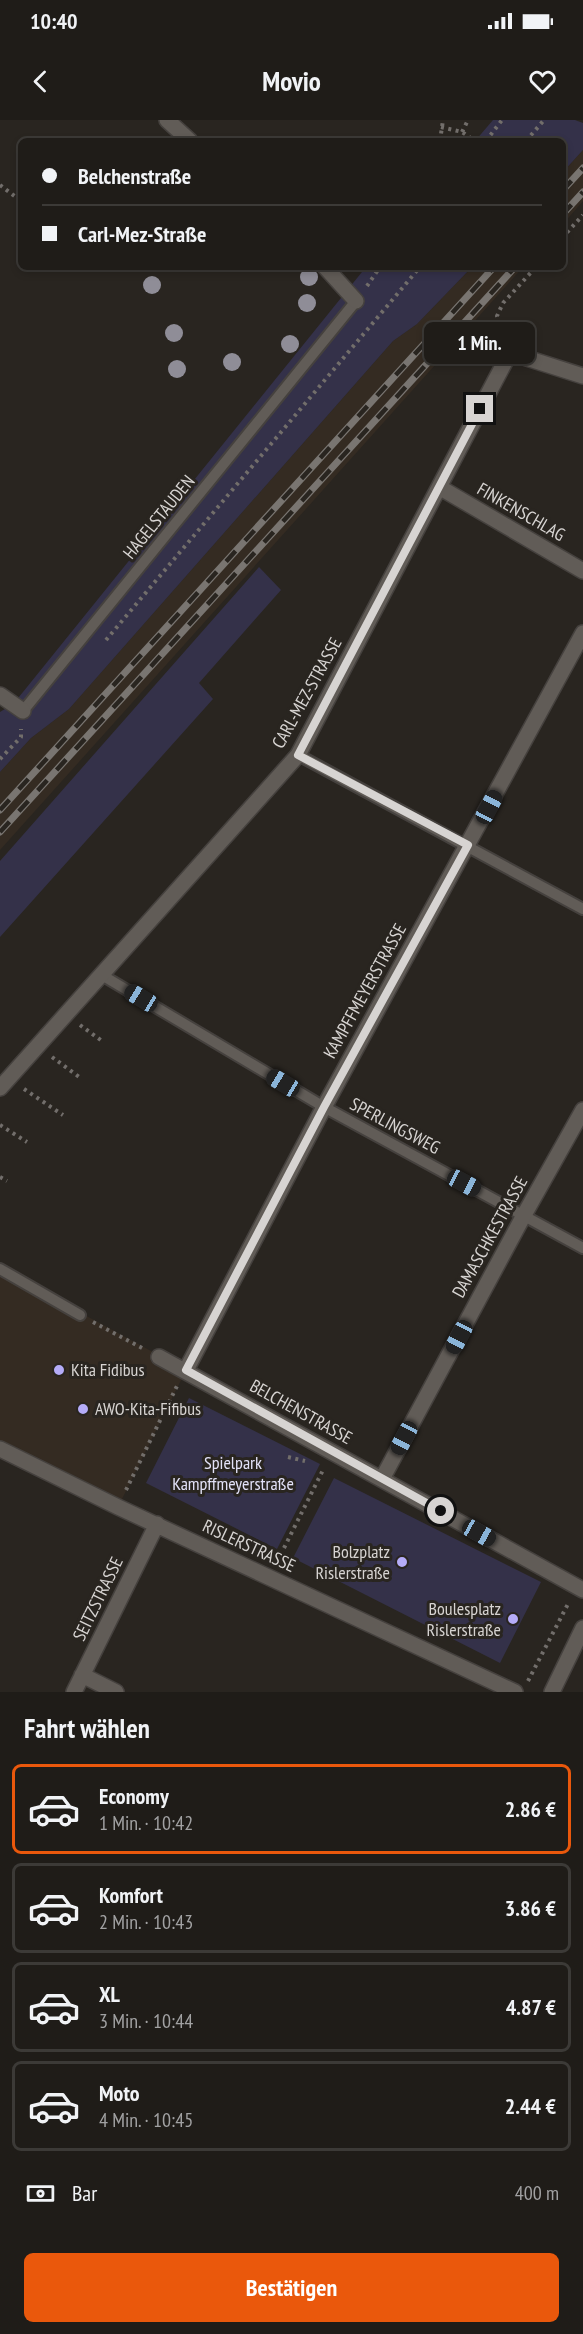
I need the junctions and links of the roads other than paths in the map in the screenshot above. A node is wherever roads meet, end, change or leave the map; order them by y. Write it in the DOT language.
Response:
graph roads {
  1 [pos="167,120"];
  2 [pos="187,138"];
  3 [pos="328,270"];
  4 [pos="356,301"];
  5 [pos="583,376"];
  6 [pos="439,487"];
  7 [pos="583,571"];
  8 [pos="583,633"];
  9 [pos="0,695"];
  10 [pos="23,711"];
  11 [pos="298,755"];
  12 [pos="468,845"];
  13 [pos="583,909"];
  14 [pos="100,974"];
  15 [pos="4,1083"];
  16 [pos="324,1107"];
  17 [pos="583,1110"];
  18 [pos="524,1215"];
  19 [pos="583,1248"];
  20 [pos="0,1269"];
  21 [pos="80,1315"];
  22 [pos="159,1357"];
  23 [pos="186,1370"];
  24 [pos="0,1449"];
  25 [pos="382,1479"];
  26 [pos="157,1524"];
  27 [pos="580,1588"];
  28 [pos="583,1628"];
  29 [pos="82,1675"];
  30 [pos="74,1692"];
  31 [pos="116,1692"];
  32 [pos="515,1692"];
  33 [pos="552,1692"];
  1 -- 2 [label="street"];
  3 -- 4 [label="street"];
  4 -- 10 [label="lane, HAGELSTAUDEN"];
  5 -- 6 [label="street, CARL-MEZ-STRASSE"];
  6 -- 7 [label="street, FINKENSCHLAG"];
  6 -- 11 [label="street, CARL-MEZ-STRASSE"];
  8 -- 12 [label="street, KAMPFFMEYERSTRASSE"];
  9 -- 10 [label="street"];
  11 -- 12 [label="lane"];
  11 -- 14 [label="street, CARL-MEZ-STRASSE"];
  12 -- 13 [label="lane"];
  12 -- 16 [label="street, KAMPFFMEYERSTRASSE"];
  14 -- 15 [label="street, CARL-MEZ-STRASSE"];
  14 -- 16 [label="lane, SPERLINGSWEG"];
  16 -- 18 [label="lane, SPERLINGSWEG"];
  16 -- 23 [label="street, KAMPFFMEYERSTRASSE"];
  17 -- 18 [label="street, DAMASCHKESTRASSE"];
  18 -- 19 [label="lane, SPERLINGSWEG"];
  18 -- 25 [label="street, DAMASCHKESTRASSE"];
  20 -- 21 [label="lane"];
  22 -- 23 [label="street, BELCHENSTRASSE"];
  23 -- 25 [label="street, BELCHENSTRASSE"];
  24 -- 26 [label="street, RISLERSTRASSE"];
  25 -- 27 [label="street, BELCHENSTRASSE"];
  26 -- 29 [label="street, SEITZSTRASSE"];
  26 -- 32 [label="street, RISLERSTRASSE"];
  28 -- 33 [label="street"];
  29 -- 30 [label="street, SEITZSTRASSE"];
  29 -- 31 [label="street"];
}
